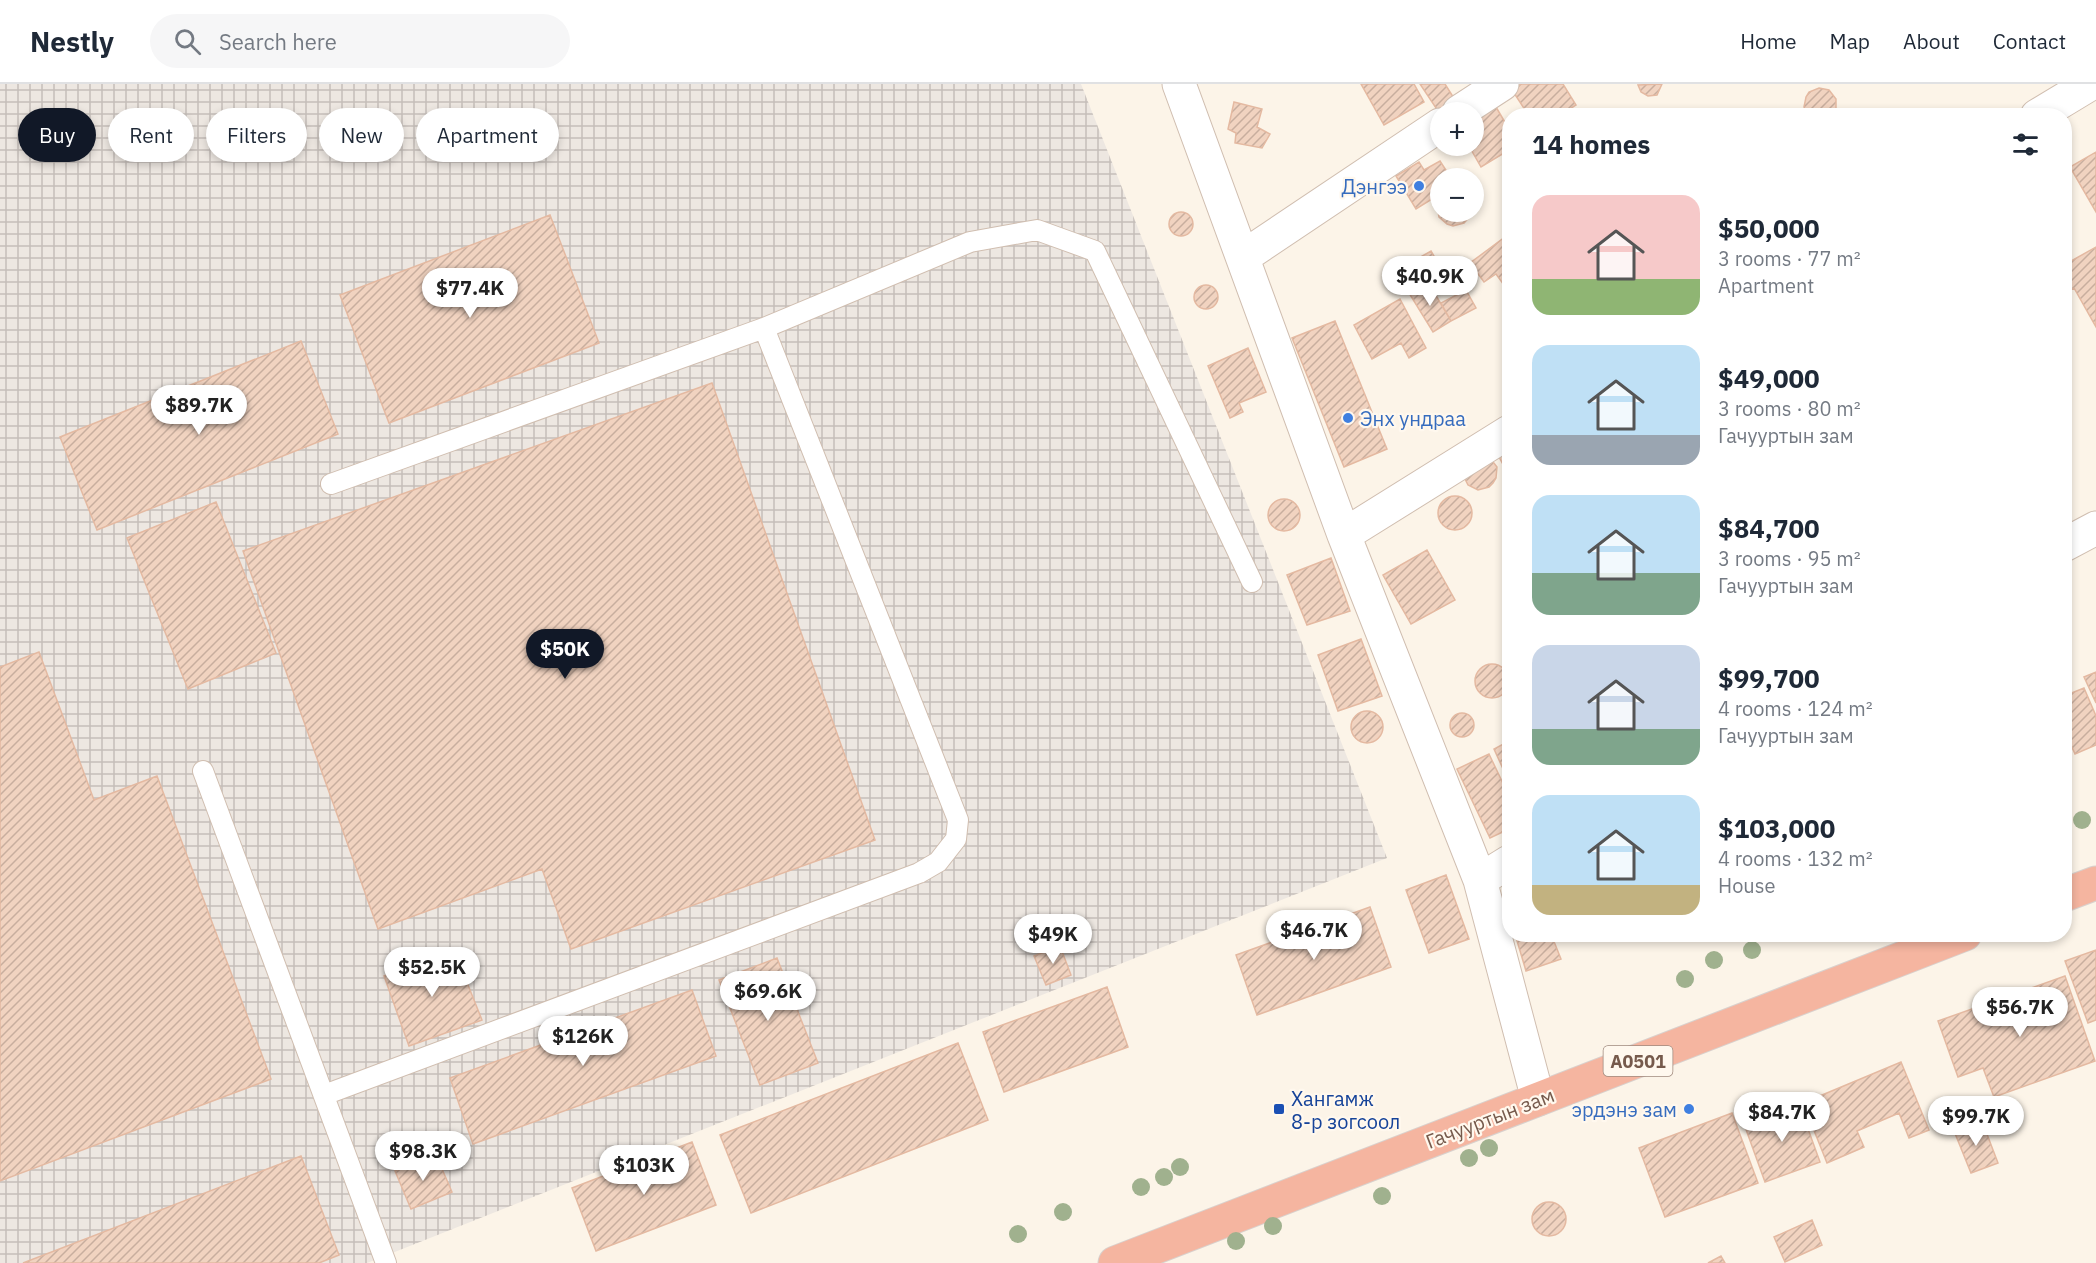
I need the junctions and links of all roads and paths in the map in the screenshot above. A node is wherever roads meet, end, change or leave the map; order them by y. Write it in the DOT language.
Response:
graph roads {
  1 [pos="1179,84"];
  2 [pos="1502,84"];
  3 [pos="2090,84"];
  4 [pos="1474,102"];
  5 [pos="2050,108"];
  6 [pos="1430,132"];
  7 [pos="1243,257"];
  8 [pos="764,328"];
  9 [pos="1502,436"];
  10 [pos="332,483"];
  11 [pos="2096,528"];
  12 [pos="1344,535"];
  13 [pos="2072,541"];
  14 [pos="1252,582"];
  15 [pos="203,771"];
  16 [pos="1502,866"];
  17 [pos="1480,880"];
  18 [pos="2096,883"];
  19 [pos="2072,892"];
  20 [pos="1944,942"];
  21 [pos="324,1095"];
  22 [pos="1539,1099"];
  23 [pos="387,1263"];
  24 [pos="1115,1263"];
  1 -- 7 [label="street"];
  2 -- 4 [label="street"];
  3 -- 5 [label="street"];
  6 -- 7 [label="street"];
  7 -- 12 [label="street"];
  8 -- 10 [label="lane"];
  8 -- 14 [label="lane"];
  8 -- 21 [label="lane"];
  9 -- 12 [label="street"];
  11 -- 13 [label="street"];
  12 -- 17 [label="street"];
  15 -- 21 [label="lane"];
  16 -- 17 [label="street"];
  17 -- 22 [label="street"];
  18 -- 19 [label="highway"];
  20 -- 22 [label="highway, Гачууртын зам / A0501"];
  21 -- 23 [label="lane"];
  22 -- 24 [label="highway, Гачууртын зам / A0501"];
}
